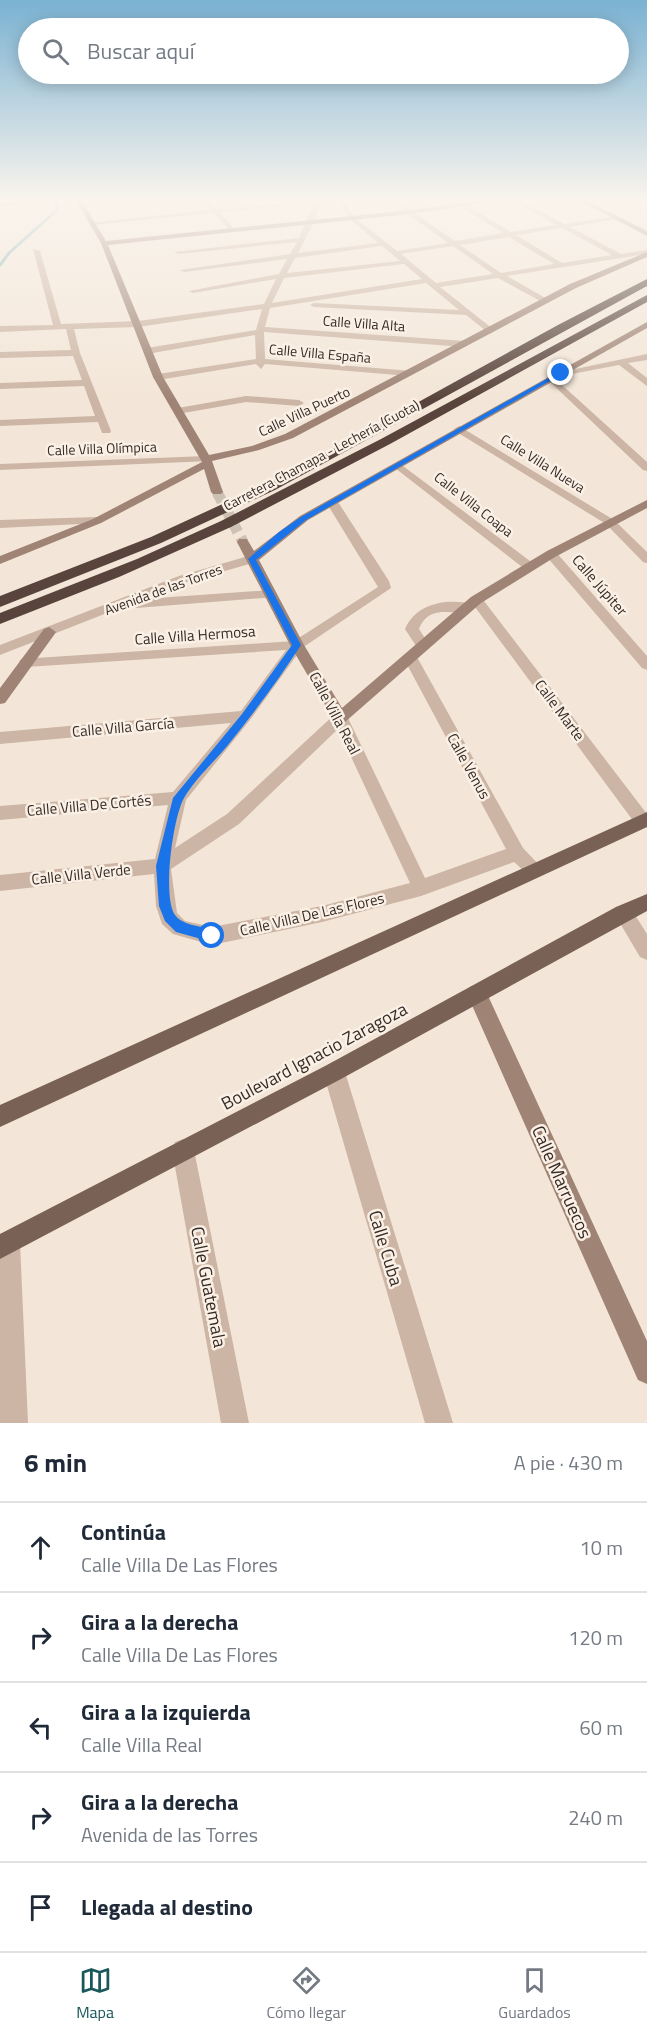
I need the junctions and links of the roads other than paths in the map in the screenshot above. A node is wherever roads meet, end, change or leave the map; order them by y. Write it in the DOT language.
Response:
graph roads {
  1 [pos="41,267"];
  2 [pos="114,267"];
  3 [pos="204,267"];
  4 [pos="284,267"];
  5 [pos="358,267"];
  6 [pos="413,267"];
  7 [pos="488,267"];
  8 [pos="545,267"];
  9 [pos="616,267"];
  10 [pos="184,270"];
  11 [pos="499,275"];
  12 [pos="279,276"];
  13 [pos="647,282"];
  14 [pos="432,283"];
  15 [pos="647,298"];
  16 [pos="544,301"];
  17 [pos="199,302"];
  18 [pos="285,304"];
  19 [pos="266,305"];
  20 [pos="470,313"];
  21 [pos="138,324"];
  22 [pos="647,325"];
  23 [pos="58,328"];
  24 [pos="70,328"];
  25 [pos="0,329"];
  26 [pos="261,330"];
  27 [pos="490,331"];
  28 [pos="465,344"];
  29 [pos="147,351"];
  30 [pos="76,353"];
  31 [pos="0,355"];
  32 [pos="647,357"];
  33 [pos="622,363"];
  34 [pos="261,364"];
  35 [pos="409,374"];
  36 [pos="556,376"];
  37 [pos="158,377"];
  38 [pos="87,383"];
  39 [pos="647,383"];
  40 [pos="0,386"];
  41 [pos="298,403"];
  42 [pos="178,411"];
  43 [pos="100,419"];
  44 [pos="0,423"];
  45 [pos="459,429"];
  46 [pos="106,431"];
  47 [pos="207,461"];
  48 [pos="399,466"];
  49 [pos="0,467"];
  50 [pos="647,468"];
  51 [pos="217,492"];
  52 [pos="332,502"];
  53 [pos="647,503"];
  54 [pos="97,521"];
  55 [pos="610,522"];
  56 [pos="0,524"];
  57 [pos="243,542"];
  58 [pos="551,554"];
  59 [pos="252,559"];
  60 [pos="647,559"];
  61 [pos="0,560"];
  62 [pos="530,567"];
  63 [pos="271,594"];
  64 [pos="0,602"];
  65 [pos="472,604"];
  66 [pos="121,605"];
  67 [pos="0,619"];
  68 [pos="49,632"];
  69 [pos="297,645"];
  70 [pos="423,646"];
  71 [pos="0,650"];
  72 [pos="410,657"];
  73 [pos="26,662"];
  74 [pos="647,664"];
  75 [pos="0,699"];
  76 [pos="245,716"];
  77 [pos="340,718"];
  78 [pos="0,738"];
  79 [pos="178,798"];
  80 [pos="0,813"];
  81 [pos="645,820"];
  82 [pos="517,853"];
  83 [pos="162,866"];
  84 [pos="535,870"];
  85 [pos="0,883"];
  86 [pos="421,888"];
  87 [pos="647,902"];
  88 [pos="623,913"];
  89 [pos="647,951"];
  90 [pos="477,994"];
  91 [pos="334,1072"];
  92 [pos="0,1116"];
  93 [pos="183,1150"];
  94 [pos="4,1245"];
  95 [pos="647,1371"];
  96 [pos="14,1423"];
  97 [pos="235,1423"];
  98 [pos="439,1423"];
  1 -- 23 [label="street"];
  2 -- 21 [label="street"];
  3 -- 10 [label="street"];
  4 -- 12 [label="street"];
  5 -- 12 [label="street"];
  6 -- 14 [label="street"];
  7 -- 11 [label="street"];
  8 -- 11 [label="street"];
  9 -- 16 [label="street"];
  10 -- 17 [label="street"];
  11 -- 14 [label="street"];
  11 -- 16 [label="street"];
  12 -- 17 [label="street"];
  12 -- 19 [label="street"];
  13 -- 64 [label="highway, Carretera Chamapa - Lechería (Cuota)"];
  14 -- 18 [label="street"];
  14 -- 20 [label="street"];
  15 -- 67 [label="highway, Carretera Chamapa - Lechería (Cuota)"];
  16 -- 27 [label="street, Calle Villa Puerto"];
  17 -- 19 [label="street"];
  17 -- 21 [label="street"];
  18 -- 19 [label="street"];
  18 -- 20 [label="street"];
  19 -- 26 [label="street"];
  20 -- 27 [label="street"];
  21 -- 24 [label="street"];
  21 -- 29 [label="street"];
  22 -- 36 [label="street, Avenida de las Torres"];
  23 -- 24 [label="street"];
  23 -- 25 [label="street"];
  24 -- 30 [label="street"];
  26 -- 28 [label="street, Calle Villa Alta"];
  26 -- 29 [label="street, Calle Villa Alta"];
  26 -- 34 [label="street"];
  27 -- 28 [label="street, Calle Villa Puerto"];
  28 -- 35 [label="street, Calle Villa Puerto"];
  29 -- 37 [label="street"];
  30 -- 31 [label="street"];
  30 -- 38 [label="street"];
  32 -- 33 [label="street"];
  33 -- 36 [label="street"];
  33 -- 39 [label="street"];
  34 -- 35 [label="street, Calle Villa España"];
  34 -- 37 [label="street, Calle Villa España"];
  35 -- 47 [label="street, Calle Villa Puerto"];
  36 -- 45 [label="street, Avenida de las Torres"];
  36 -- 50 [label="street"];
  37 -- 42 [label="street"];
  38 -- 40 [label="street"];
  38 -- 43 [label="street"];
  41 -- 42 [label="street, Calle Villa Puerto"];
  42 -- 47 [label="street"];
  43 -- 44 [label="street"];
  43 -- 46 [label="street"];
  45 -- 48 [label="street, Avenida de las Torres"];
  45 -- 55 [label="street, Calle Villa Nueva"];
  47 -- 49 [label="street, Calle Villa Olímpica"];
  47 -- 51 [label="street"];
  47 -- 54 [label="street, Calle Villa Puerto"];
  48 -- 52 [label="street, Avenida de las Torres"];
  48 -- 62 [label="street, Calle Villa Coapa"];
  52 -- 59 [label="street, Avenida de las Torres"];
  52 -- 69 [label="street, Calle Villa Hermosa"];
  53 -- 55 [label="street"];
  54 -- 56 [label="street"];
  54 -- 61 [label="street, Calle Villa Puerto"];
  55 -- 58 [label="street"];
  55 -- 60 [label="street, Calle Villa Nueva"];
  57 -- 59 [label="street, Calle Villa Real"];
  58 -- 62 [label="street"];
  58 -- 74 [label="street, Calle Júpiter"];
  59 -- 63 [label="street, Calle Villa Real"];
  59 -- 66 [label="street, Avenida de las Torres"];
  62 -- 65 [label="street"];
  63 -- 66 [label="street"];
  63 -- 69 [label="street, Calle Villa Real"];
  65 -- 70 [label="street"];
  65 -- 70 [label="street"];
  65 -- 81 [label="street, Calle Marte"];
  66 -- 68 [label="street, Avenida de las Torres"];
  68 -- 71 [label="street, Avenida de las Torres"];
  68 -- 73 [label="street"];
  69 -- 73 [label="street, Calle Villa Hermosa"];
  69 -- 76 [label="street, Calle Villa De Las Flores"];
  69 -- 77 [label="street, Calle Villa Real"];
  70 -- 72 [label="street"];
  72 -- 77 [label="street"];
  72 -- 82 [label="street, Calle Venus"];
  73 -- 75 [label="street"];
  76 -- 78 [label="street, Calle Villa García"];
  76 -- 79 [label="street, Calle Villa De Las Flores"];
  77 -- 83 [label="street"];
  77 -- 86 [label="street, Calle Villa Real"];
  79 -- 80 [label="street, Calle Villa De Cortés"];
  79 -- 83 [label="street, Calle Villa De Las Flores"];
  81 -- 84 [label="main road"];
  82 -- 84 [label="street, Calle Venus"];
  82 -- 86 [label="street, Calle Villa De Las Flores"];
  83 -- 85 [label="street, Calle Villa Verde"];
  83 -- 86 [label="street, Calle Villa De Las Flores"];
  84 -- 92 [label="main road"];
  87 -- 88 [label="main road, Boulevard Ignacio Zaragoza"];
  88 -- 89 [label="street"];
  88 -- 90 [label="main road, Boulevard Ignacio Zaragoza"];
  90 -- 91 [label="main road, Boulevard Ignacio Zaragoza"];
  90 -- 95 [label="street, Calle Marruecos"];
  91 -- 93 [label="main road, Boulevard Ignacio Zaragoza"];
  91 -- 98 [label="street, Calle Cuba"];
  93 -- 94 [label="main road, Boulevard Ignacio Zaragoza"];
  93 -- 97 [label="street, Calle Guatemala"];
  94 -- 96 [label="street"];
}
